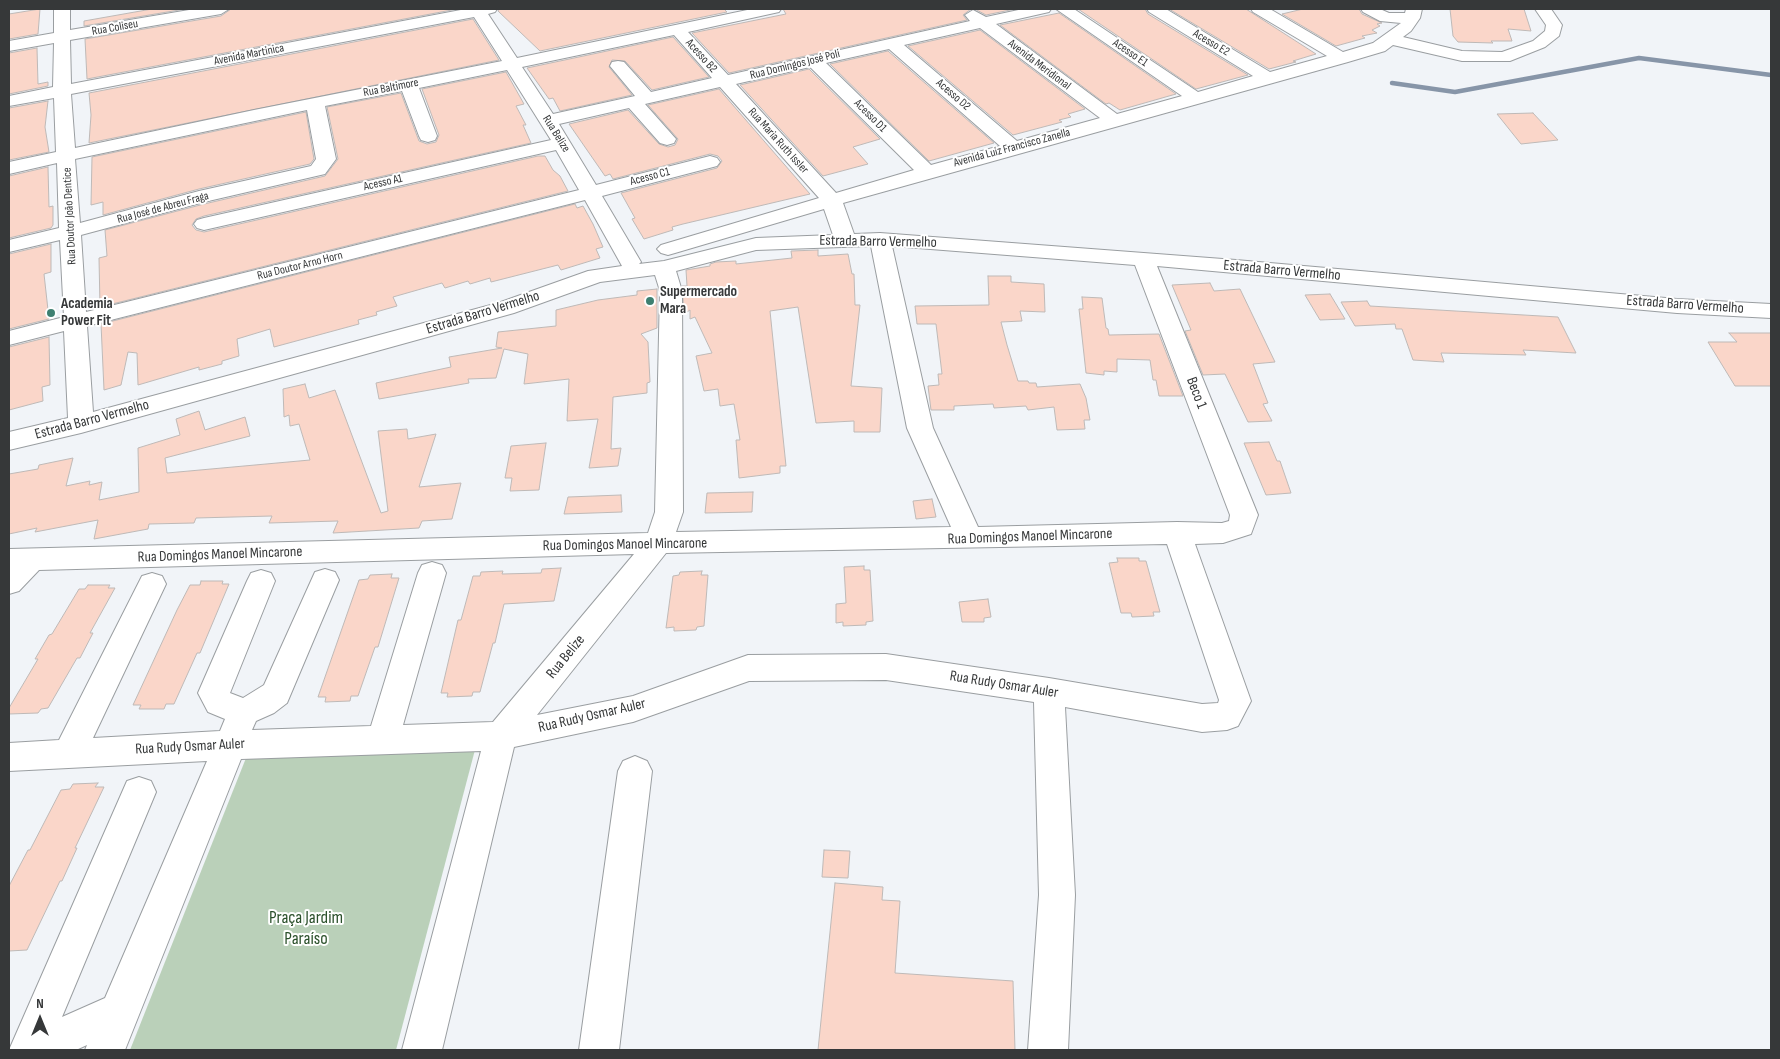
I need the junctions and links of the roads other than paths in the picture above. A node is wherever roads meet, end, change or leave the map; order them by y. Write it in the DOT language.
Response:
graph roads {
  1 [pos="62,9"];
  2 [pos="221,9"];
  3 [pos="481,9"];
  4 [pos="773,9"];
  5 [pos="965,9"];
  6 [pos="1043,9"];
  7 [pos="1064,9"];
  8 [pos="1154,9"];
  9 [pos="1258,9"];
  10 [pos="1369,9"];
  11 [pos="1543,9"];
  12 [pos="1413,13"];
  13 [pos="982,22"];
  14 [pos="677,30"];
  15 [pos="63,37"];
  16 [pos="1390,39"];
  17 [pos="892,43"];
  18 [pos="9,46"];
  19 [pos="1342,58"];
  20 [pos="813,60"];
  21 [pos="513,64"];
  22 [pos="618,66"];
  23 [pos="1268,78"];
  24 [pos="725,82"];
  25 [pos="409,85"];
  26 [pos="62,91"];
  27 [pos="1196,98"];
  28 [pos="640,100"];
  29 [pos="9,101"];
  30 [pos="315,103"];
  31 [pos="1114,120"];
  32 [pos="547,121"];
  33 [pos="428,136"];
  34 [pos="668,139"];
  35 [pos="562,143"];
  36 [pos="1014,148"];
  37 [pos="66,156"];
  38 [pos="710,162"];
  39 [pos="9,168"];
  40 [pos="927,172"];
  41 [pos="591,193"];
  42 [pos="831,200"];
  43 [pos="801,208"];
  44 [pos="204,224"];
  45 [pos="71,232"];
  46 [pos="845,239"];
  47 [pos="880,239"];
  48 [pos="816,240"];
  49 [pos="9,246"];
  50 [pos="1143,259"];
  51 [pos="630,262"];
  52 [pos="664,267"];
  53 [pos="596,276"];
  54 [pos="1771,311"];
  55 [pos="75,322"];
  56 [pos="9,338"];
  57 [pos="81,424"];
  58 [pos="9,441"];
  59 [pos="1241,528"];
  60 [pos="1177,532"];
  61 [pos="970,539"];
  62 [pos="659,544"];
  63 [pos="20,560"];
  64 [pos="432,574"];
  65 [pos="325,580"];
  66 [pos="261,581"];
  67 [pos="9,583"];
  68 [pos="152,584"];
  69 [pos="1050,691"];
  70 [pos="244,712"];
  71 [pos="501,736"];
  72 [pos="383,740"];
  73 [pos="232,745"];
  74 [pos="69,754"];
  75 [pos="9,757"];
  76 [pos="635,771"];
  77 [pos="139,792"];
  78 [pos="119,1012"];
  79 [pos="29,1050"];
  80 [pos="106,1050"];
  81 [pos="422,1050"];
  82 [pos="599,1050"];
  83 [pos="1048,1050"];
  1 -- 15 [label="street, Rua Doutor João Dentice"];
  2 -- 15 [label="street, Rua Coliseu"];
  3 -- 21 [label="street, Rua Belize"];
  3 -- 26 [label="street, Avenida Martinica"];
  4 -- 14 [label="street, Rua Baltimore"];
  5 -- 13 [label="street, Avenida Meridional"];
  6 -- 13 [label="street, Rua Domingos José Poli"];
  7 -- 27 [label="street, Acesso E1"];
  8 -- 23 [label="street, Acesso E2"];
  9 -- 19 [label="street"];
  10 -- 12 [label="street"];
  11 -- 16 [label="street"];
  12 -- 16 [label="street, Avenida Luiz Francisco Zanella"];
  13 -- 17 [label="street, Rua Domingos José Poli"];
  13 -- 31 [label="street, Avenida Meridional"];
  14 -- 21 [label="street, Rua Baltimore"];
  14 -- 24 [label="street, Acesso B2"];
  15 -- 18 [label="street, Rua Coliseu"];
  15 -- 26 [label="street, Rua Doutor João Dentice"];
  16 -- 19 [label="street, Avenida Luiz Francisco Zanella"];
  17 -- 20 [label="street, Rua Domingos José Poli"];
  17 -- 36 [label="street, Acesso D2"];
  19 -- 23 [label="street, Avenida Luiz Francisco Zanella"];
  20 -- 24 [label="street, Rua Domingos José Poli"];
  20 -- 40 [label="street, Acesso D1"];
  21 -- 25 [label="street, Rua Baltimore"];
  21 -- 32 [label="street, Rua Belize"];
  22 -- 28 [label="street"];
  23 -- 27 [label="street, Avenida Luiz Francisco Zanella"];
  24 -- 28 [label="street, Rua Domingos José Poli"];
  24 -- 42 [label="street, Rua Maria Ruth Issler"];
  25 -- 30 [label="street, Rua Baltimore"];
  25 -- 33 [label="street"];
  26 -- 29 [label="street, Avenida Martinica"];
  26 -- 37 [label="street, Rua Doutor João Dentice"];
  27 -- 31 [label="street, Avenida Luiz Francisco Zanella"];
  28 -- 32 [label="street, Rua Domingos José Poli"];
  28 -- 34 [label="street"];
  30 -- 37 [label="street, Rua Baltimore"];
  30 -- 45 [label="street, Rua José de Abreu Fraga"];
  31 -- 36 [label="street, Avenida Luiz Francisco Zanella"];
  32 -- 35 [label="street, Rua Belize"];
  35 -- 41 [label="street, Rua Belize"];
  35 -- 44 [label="street, Acesso A1"];
  36 -- 40 [label="street, Avenida Luiz Francisco Zanella"];
  37 -- 39 [label="street, Rua Baltimore"];
  37 -- 45 [label="street, Rua Doutor João Dentice"];
  38 -- 41 [label="street, Acesso C1"];
  40 -- 42 [label="street, Avenida Luiz Francisco Zanella"];
  41 -- 51 [label="street, Rua Belize"];
  41 -- 55 [label="street, Rua Doutor Arno Horn"];
  42 -- 43 [label="street, Avenida Luiz Francisco Zanella"];
  42 -- 46 [label="street"];
  43 -- 48 [label="street"];
  43 -- 51 [label="street, Avenida Luiz Francisco Zanella"];
  45 -- 49 [label="street, Rua José de Abreu Fraga"];
  45 -- 55 [label="street, Rua Doutor João Dentice"];
  46 -- 47 [label="street, Estrada Barro Vermelho"];
  46 -- 48 [label="street, Estrada Barro Vermelho"];
  47 -- 50 [label="street, Estrada Barro Vermelho"];
  47 -- 61 [label="street"];
  48 -- 52 [label="street, Estrada Barro Vermelho"];
  50 -- 54 [label="street, Estrada Barro Vermelho"];
  50 -- 59 [label="street, Beco 1"];
  51 -- 53 [label="street, Avenida Luiz Francisco Zanella"];
  52 -- 53 [label="street, Estrada Barro Vermelho"];
  52 -- 62 [label="street, Rua Belize"];
  53 -- 57 [label="street, Estrada Barro Vermelho"];
  55 -- 56 [label="street, Rua Doutor Arno Horn"];
  55 -- 57 [label="street, Rua Doutor João Dentice"];
  57 -- 58 [label="street, Estrada Barro Vermelho"];
  59 -- 60 [label="street, Rua Domingos Manoel Mincarone"];
  60 -- 61 [label="street, Rua Domingos Manoel Mincarone"];
  60 -- 69 [label="street, Rua Rudy Osmar Auler"];
  61 -- 62 [label="street, Rua Domingos Manoel Mincarone"];
  62 -- 63 [label="street, Rua Domingos Manoel Mincarone"];
  62 -- 71 [label="street, Rua Belize"];
  63 -- 67 [label="street"];
  64 -- 72 [label="street"];
  65 -- 70 [label="street"];
  66 -- 70 [label="street"];
  68 -- 74 [label="street"];
  69 -- 71 [label="street, Rua Rudy Osmar Auler"];
  69 -- 83 [label="street"];
  70 -- 73 [label="street"];
  71 -- 72 [label="street, Rua Rudy Osmar Auler"];
  71 -- 81 [label="street, Rua Belize"];
  72 -- 73 [label="street, Rua Rudy Osmar Auler"];
  73 -- 74 [label="street, Rua Rudy Osmar Auler"];
  73 -- 78 [label="street"];
  74 -- 75 [label="street, Rua Rudy Osmar Auler"];
  76 -- 82 [label="street"];
  77 -- 79 [label="street"];
  78 -- 79 [label="street"];
  78 -- 80 [label="street"];
}
